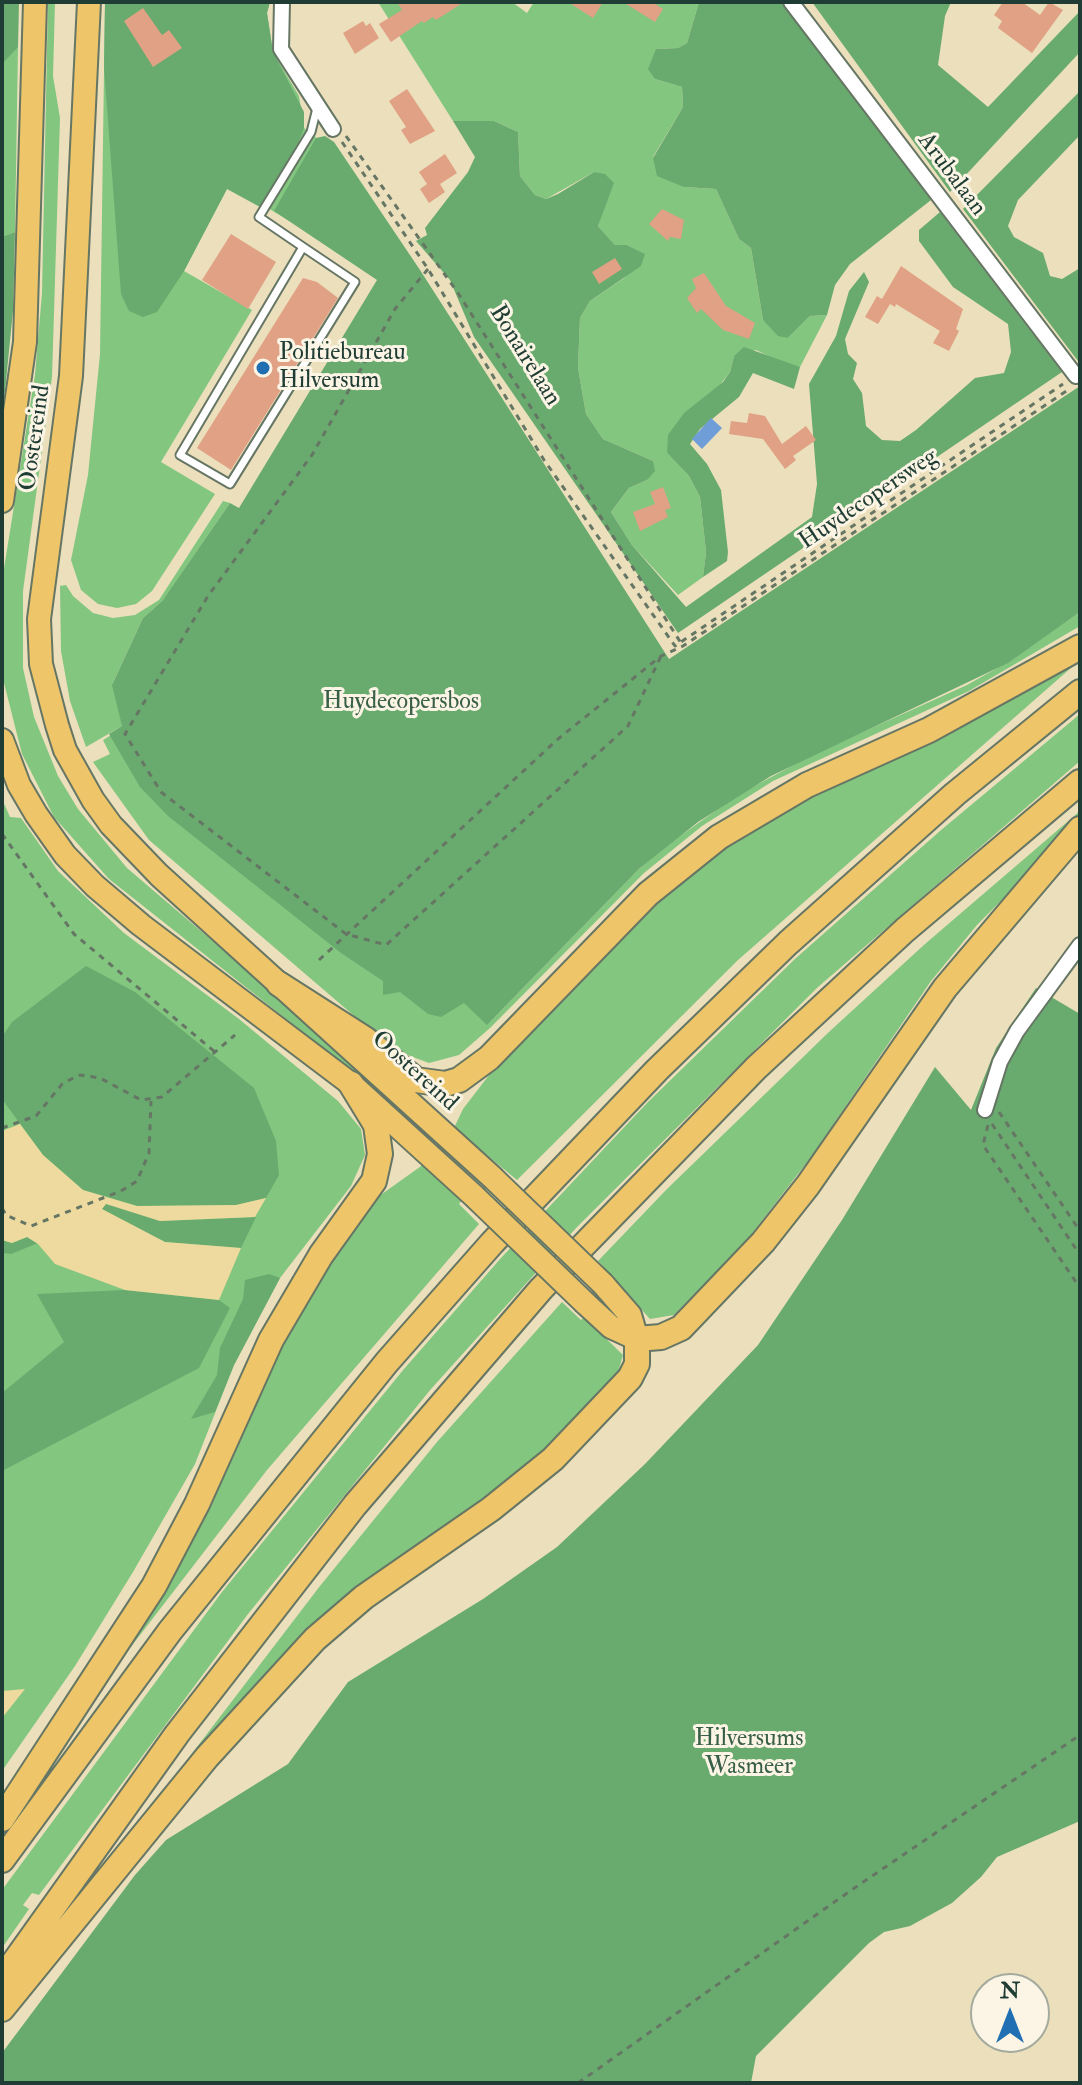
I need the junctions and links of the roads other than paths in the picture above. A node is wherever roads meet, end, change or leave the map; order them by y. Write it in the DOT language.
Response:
graph roads {
  1 [pos="35,2"];
  2 [pos="89,2"];
  3 [pos="282,2"];
  4 [pos="791,2"];
  5 [pos="318,106"];
  6 [pos="337,130"];
  7 [pos="303,247"];
  8 [pos="1078,379"];
  9 [pos="2,501"];
  10 [pos="1080,647"];
  11 [pos="1080,692"];
  12 [pos="2,740"];
  13 [pos="1080,782"];
  14 [pos="1080,829"];
  15 [pos="1080,945"];
  16 [pos="279,984"];
  17 [pos="351,1084"];
  18 [pos="985,1110"];
  19 [pos="637,1339"];
  20 [pos="2,1819"];
  21 [pos="2,1860"];
  22 [pos="2,1979"];
  23 [pos="2,2009"];
  1 -- 9 [label="main road, Oostereind"];
  2 -- 16 [label="main road, Oostereind"];
  3 -- 5 [label="street"];
  4 -- 8 [label="street, Arubalaan"];
  5 -- 6 [label="street"];
  5 -- 7 [label="lane"];
  7 -- 7 [label="lane"];
  10 -- 16 [label="highway"];
  11 -- 21 [label="highway"];
  12 -- 17 [label="main road"];
  13 -- 22 [label="highway"];
  14 -- 19 [label="highway"];
  15 -- 18 [label="street"];
  16 -- 19 [label="main road, Oostereind, bridge"];
  17 -- 19 [label="main road, bridge"];
  17 -- 20 [label="highway"];
  19 -- 23 [label="highway"];
}
